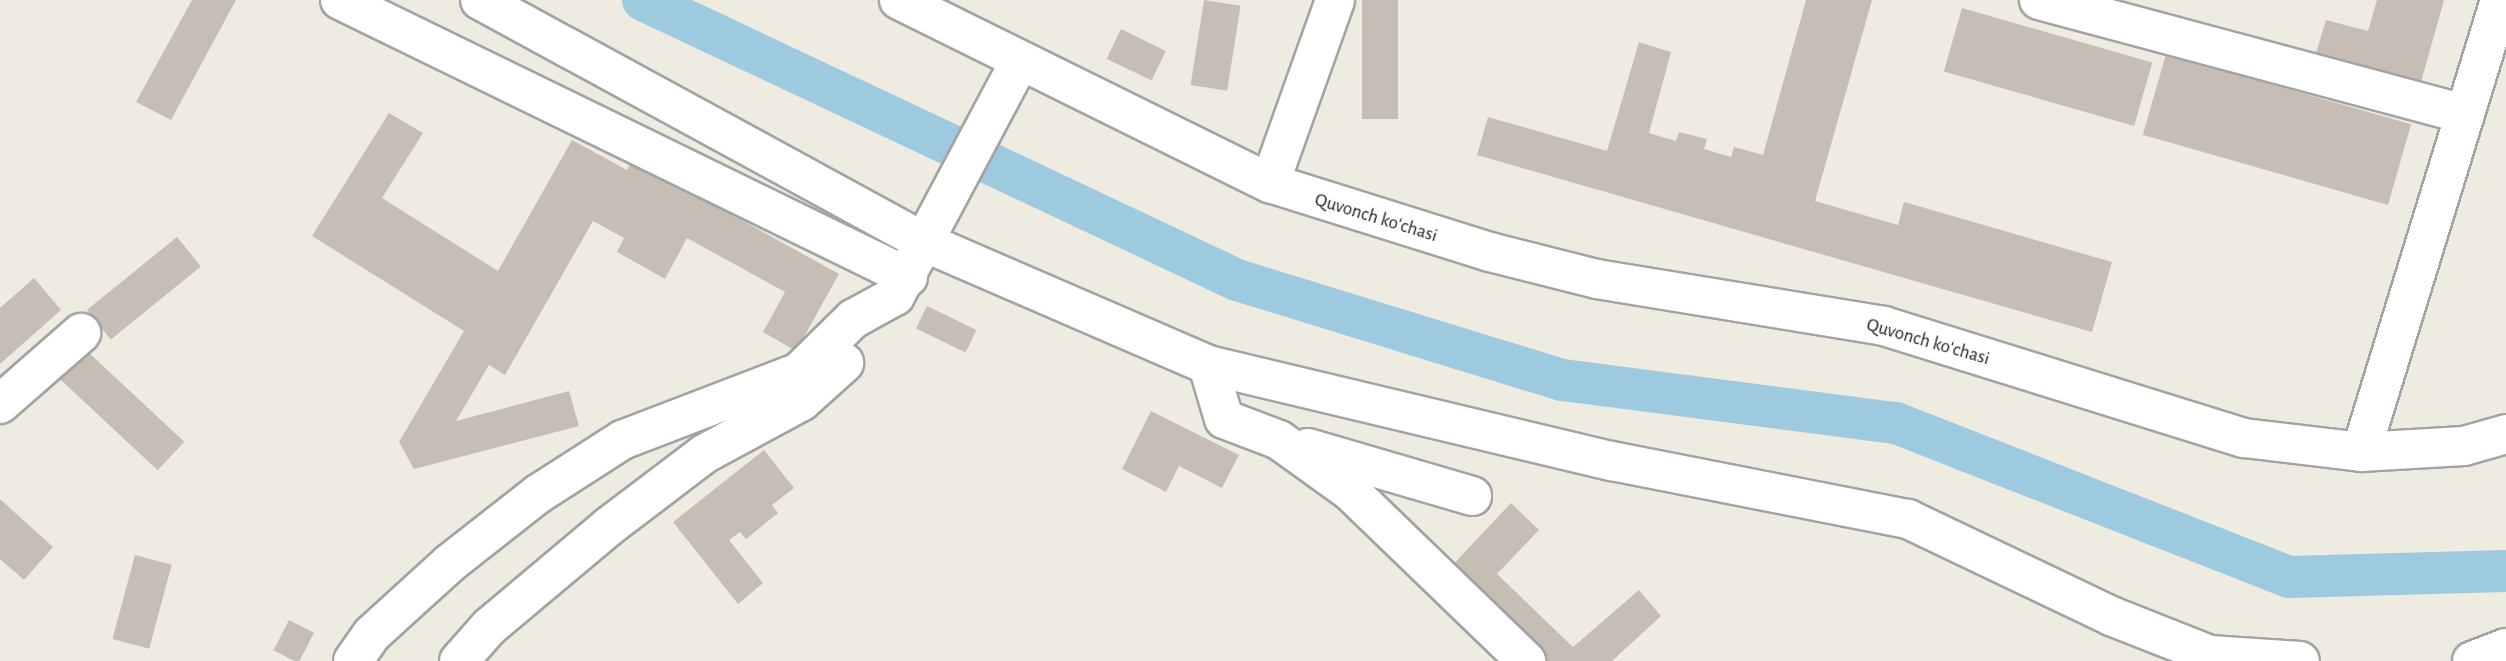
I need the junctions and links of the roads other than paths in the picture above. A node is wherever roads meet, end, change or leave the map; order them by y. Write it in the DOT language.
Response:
graph roads {
  1 [pos="340,0"];
  2 [pos="480,0"];
  3 [pos="899,0"];
  4 [pos="1335,0"];
  5 [pos="2039,0"];
  6 [pos="2500,0"];
  7 [pos="1020,61"];
  8 [pos="2465,114"];
  9 [pos="1270,183"];
  10 [pos="924,242"];
  11 [pos="901,286"];
  12 [pos="81,333"];
  13 [pos="1208,365"];
  14 [pos="0,404"];
  15 [pos="2506,434"];
  16 [pos="1279,440"];
  17 [pos="2361,452"];
  18 [pos="1472,496"];
  19 [pos="2506,648"];
  20 [pos="353,661"];
  21 [pos="459,661"];
  22 [pos="1525,661"];
  23 [pos="2300,661"];
  24 [pos="2472,661"];
  1 -- 11 [label="street"];
  2 -- 10 [label="street"];
  3 -- 7 [label="street, Quvonch koʻchasi"];
  4 -- 9 [label="street"];
  5 -- 8 [label="street"];
  6 -- 8 [label="street"];
  7 -- 9 [label="street, Quvonch koʻchasi"];
  7 -- 10 [label="street"];
  8 -- 17 [label="street"];
  9 -- 17 [label="street, Quvonch koʻchasi"];
  10 -- 11 [label="street"];
  10 -- 13 [label="street"];
  11 -- 20 [label="street"];
  11 -- 21 [label="street"];
  12 -- 14 [label="street"];
  13 -- 16 [label="street"];
  13 -- 23 [label="street"];
  15 -- 17 [label="street, Quvonch koʻchasi"];
  16 -- 18 [label="street"];
  16 -- 22 [label="street"];
  19 -- 24 [label="street"];
}
